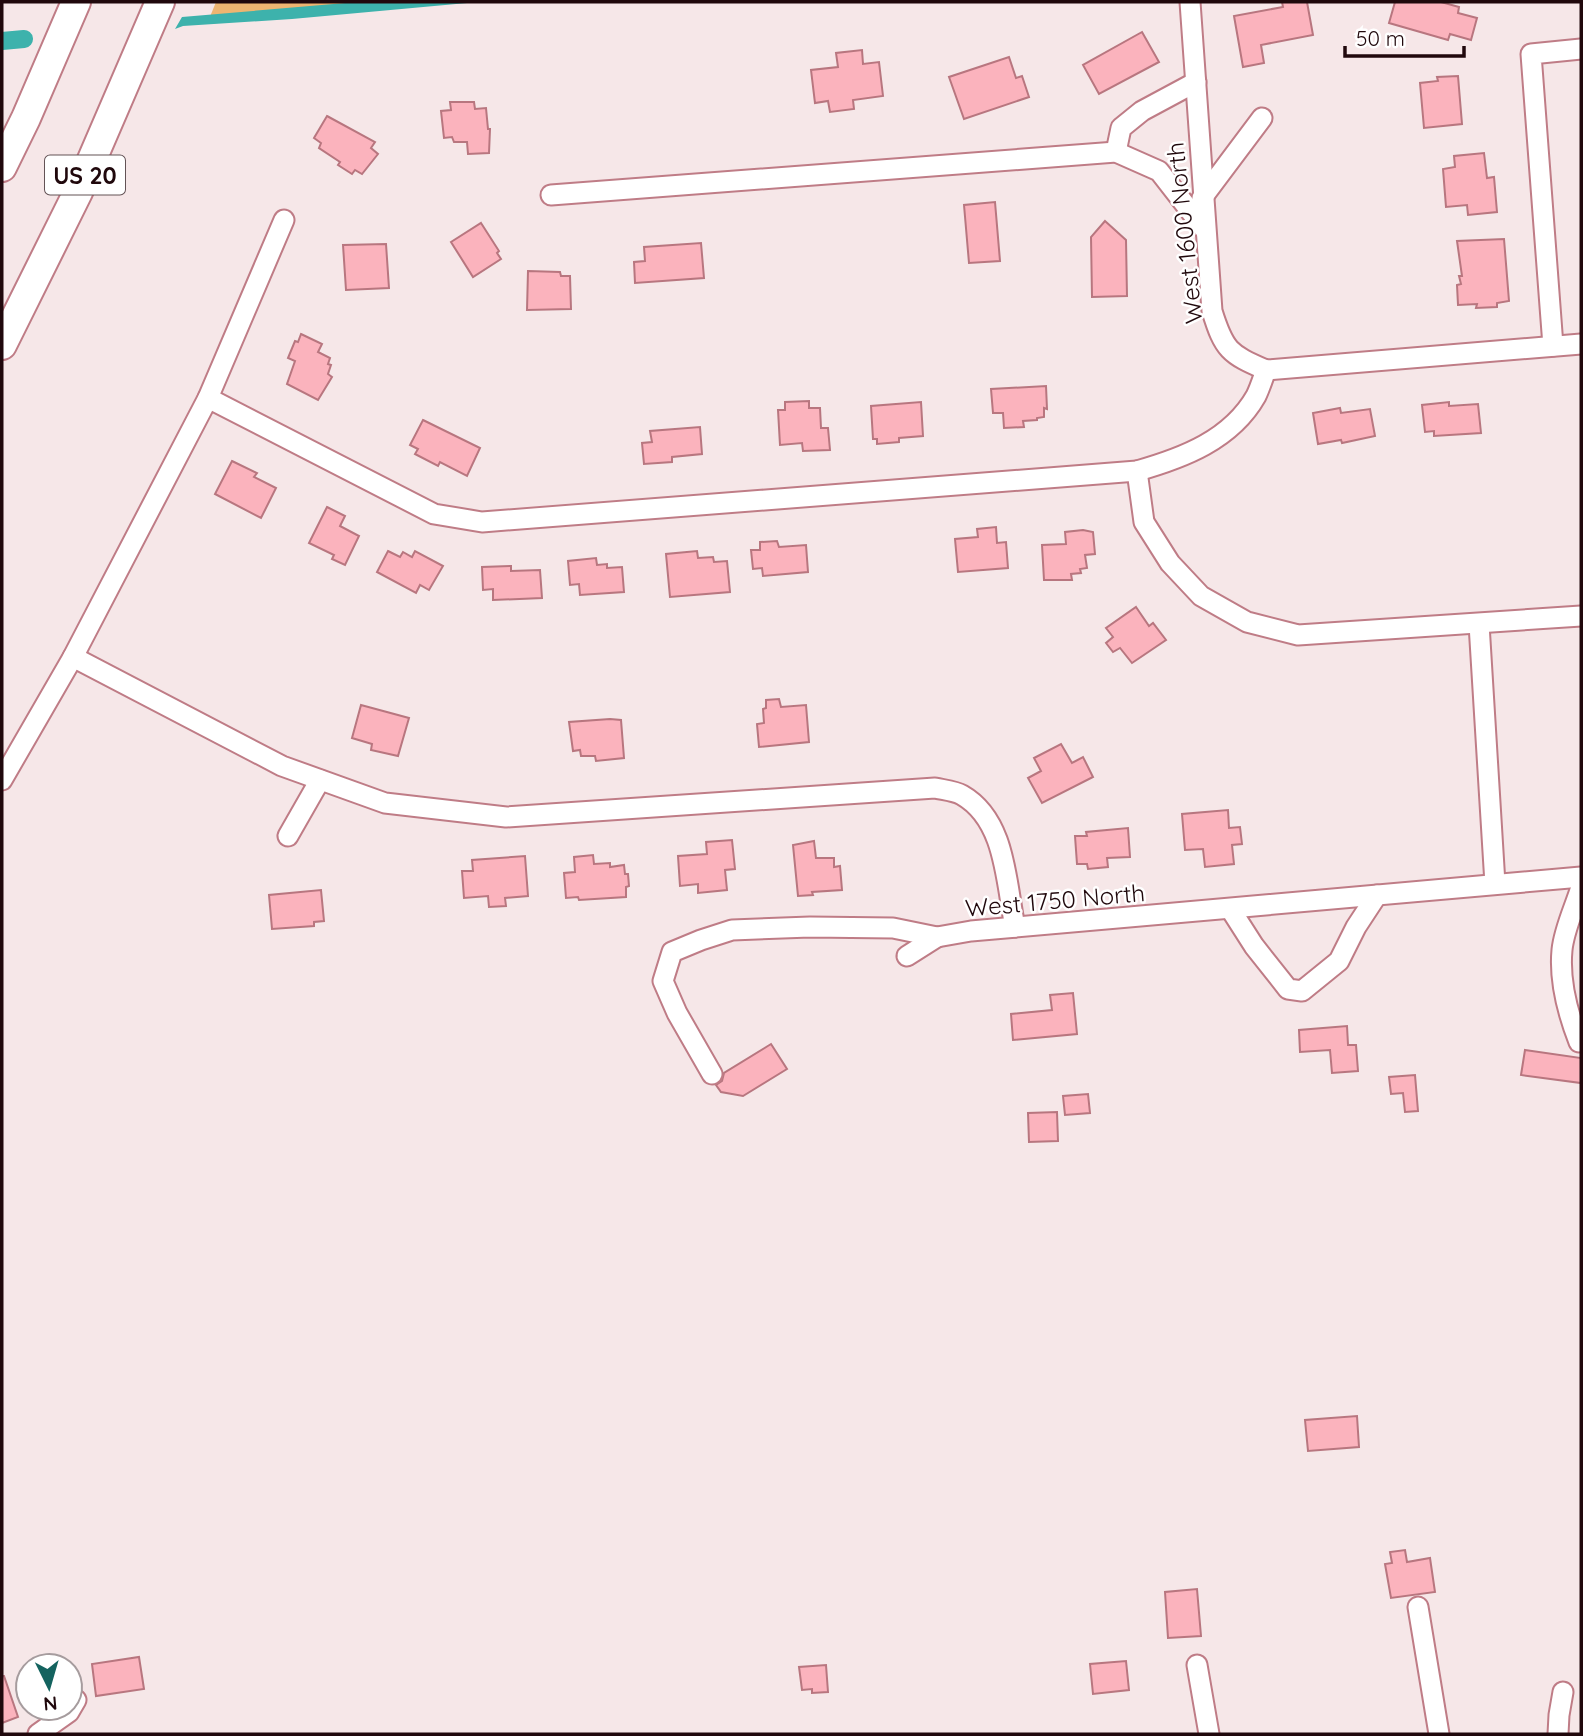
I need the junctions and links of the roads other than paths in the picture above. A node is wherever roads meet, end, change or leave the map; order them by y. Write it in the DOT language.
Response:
graph roads {
  1 [pos="76,2"];
  2 [pos="160,2"];
  3 [pos="1190,2"];
  4 [pos="1581,49"];
  5 [pos="1196,82"];
  6 [pos="1262,118"];
  7 [pos="1116,152"];
  8 [pos="2,167"];
  9 [pos="551,195"];
  10 [pos="1202,198"];
  11 [pos="284,220"];
  12 [pos="1205,230"];
  13 [pos="1581,344"];
  14 [pos="2,345"];
  15 [pos="1553,346"];
  16 [pos="1266,370"];
  17 [pos="208,398"];
  18 [pos="1137,471"];
  19 [pos="1581,615"];
  20 [pos="1479,624"];
  21 [pos="73,657"];
  22 [pos="2,780"];
  23 [pos="320,780"];
  24 [pos="288,836"];
  25 [pos="1581,877"];
  26 [pos="1495,884"];
  27 [pos="1581,887"];
  28 [pos="1377,895"];
  29 [pos="1231,910"];
  30 [pos="1015,927"];
  31 [pos="937,937"];
  32 [pos="907,956"];
  33 [pos="1579,1042"];
  34 [pos="712,1074"];
  35 [pos="1418,1607"];
  36 [pos="1197,1665"];
  37 [pos="1563,1692"];
  38 [pos="55,1722"];
  39 [pos="38,1734"];
  40 [pos="1209,1734"];
  41 [pos="1439,1734"];
  42 [pos="1558,1734"];
  1 -- 8 [label="highway, US 20"];
  2 -- 14 [label="highway, US 20"];
  3 -- 5 [label="street, West 1600 North"];
  4 -- 15 [label="street"];
  5 -- 7 [label="street"];
  5 -- 10 [label="street, West 1600 North"];
  6 -- 10 [label="street"];
  7 -- 9 [label="street"];
  7 -- 12 [label="street"];
  10 -- 12 [label="street, West 1600 North"];
  11 -- 17 [label="street"];
  12 -- 16 [label="street, West 1600 North"];
  13 -- 15 [label="street"];
  15 -- 16 [label="street"];
  16 -- 18 [label="street"];
  17 -- 18 [label="street"];
  17 -- 21 [label="street"];
  18 -- 20 [label="street"];
  19 -- 20 [label="street"];
  20 -- 26 [label="street"];
  21 -- 22 [label="street"];
  21 -- 23 [label="street"];
  23 -- 24 [label="street"];
  23 -- 30 [label="street"];
  25 -- 26 [label="street, West 1750 North"];
  26 -- 28 [label="street, West 1750 North"];
  27 -- 33 [label="street"];
  28 -- 29 [label="street, West 1750 North"];
  28 -- 29 [label="street"];
  29 -- 30 [label="street, West 1750 North"];
  30 -- 31 [label="street, West 1750 North"];
  31 -- 32 [label="street"];
  31 -- 34 [label="street, West 1750 North"];
  35 -- 41 [label="street"];
  36 -- 40 [label="street"];
  37 -- 42 [label="street"];
  38 -- 39 [label="street"];
}
